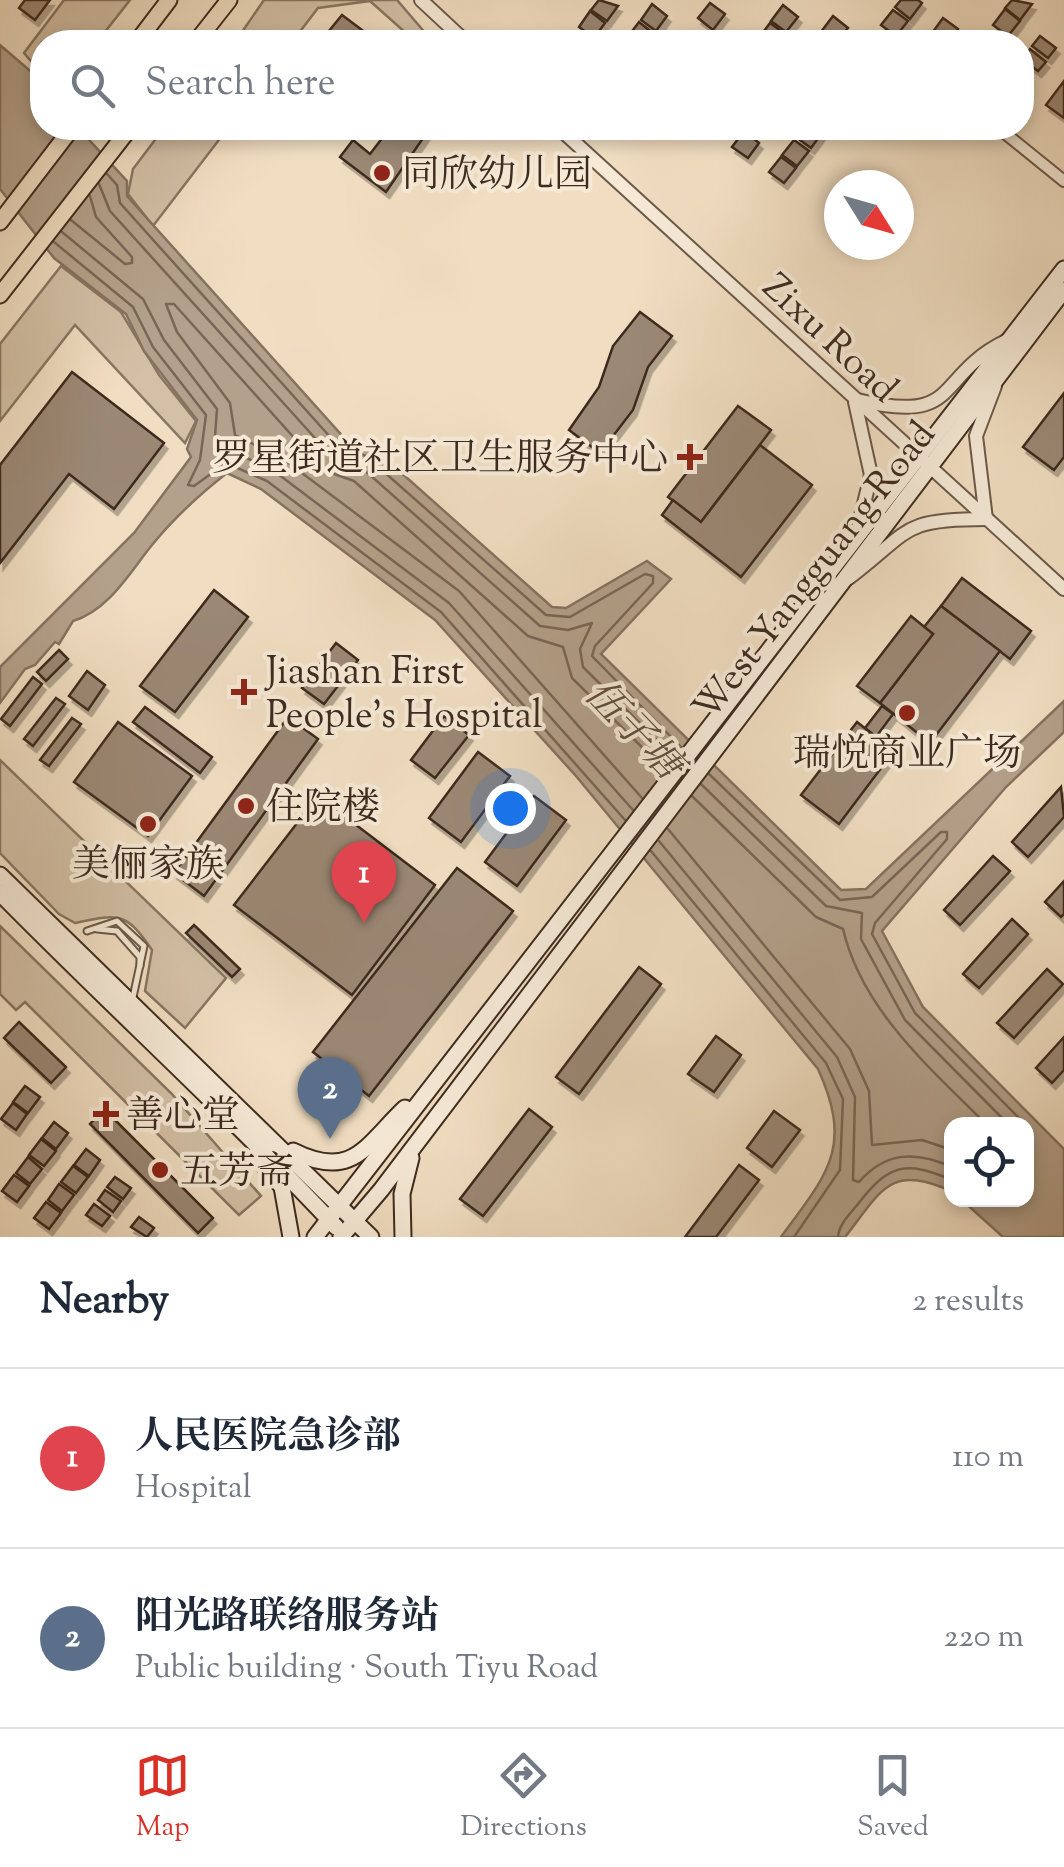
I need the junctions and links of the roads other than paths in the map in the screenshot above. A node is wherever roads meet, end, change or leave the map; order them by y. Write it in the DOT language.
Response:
graph roads {
  1 [pos="169,0"];
  2 [pos="229,0"];
  3 [pos="421,0"];
  4 [pos="146,30"];
  5 [pos="205,30"];
  6 [pos="453,30"];
  7 [pos="63,140"];
  8 [pos="121,140"];
  9 [pos="571,140"];
  10 [pos="1013,140"];
  11 [pos="1064,181"];
  12 [pos="0,221"];
  13 [pos="1064,269"];
  14 [pos="1064,290"];
  15 [pos="0,295"];
  16 [pos="1007,341"];
  17 [pos="994,386"];
  18 [pos="855,399"];
  19 [pos="922,462"];
  20 [pos="986,519"];
  21 [pos="856,536"];
  22 [pos="841,584"];
  23 [pos="1064,589"];
  24 [pos="716,736"];
  25 [pos="616,866"];
  26 [pos="0,875"];
  27 [pos="0,893"];
  28 [pos="63,938"];
  29 [pos="126,1011"];
  30 [pos="429,1092"];
  31 [pos="234,1120"];
  32 [pos="422,1137"];
  33 [pos="268,1138"];
  34 [pos="340,1205"];
  35 [pos="328,1219"];
  36 [pos="354,1221"];
  37 [pos="343,1236"];
  38 [pos="290,1237"];
  39 [pos="315,1237"];
  40 [pos="371,1237"];
  41 [pos="404,1237"];
  1 -- 4 [label="main road"];
  2 -- 5 [label="main road"];
  3 -- 6 [label="street"];
  7 -- 12 [label="main road"];
  8 -- 15 [label="main road"];
  9 -- 18 [label="street, Zixu Road"];
  10 -- 11 [label="street"];
  13 -- 16 [label="main road, West Yangguang Road"];
  14 -- 17 [label="main road, West Yangguang Road"];
  16 -- 18 [label="street"];
  16 -- 19 [label="main road, West Yangguang Road"];
  17 -- 19 [label="main road, West Yangguang Road"];
  17 -- 20 [label="street"];
  18 -- 19 [label="street, Zixu Road"];
  18 -- 21 [label="street"];
  19 -- 20 [label="street, Zixu Road"];
  19 -- 21 [label="main road, West Yangguang Road"];
  19 -- 22 [label="main road, West Yangguang Road"];
  20 -- 22 [label="street"];
  20 -- 23 [label="street, Zixu Road"];
  21 -- 24 [label="main road, West Yangguang Road"];
  22 -- 24 [label="main road, West Yangguang Road"];
  24 -- 25 [label="main road, West Yangguang Road"];
  25 -- 30 [label="main road, West Yangguang Road"];
  25 -- 32 [label="main road, West Yangguang Road"];
  26 -- 28 [label="main road"];
  27 -- 29 [label="main road"];
  28 -- 29 [label="main road"];
  28 -- 29 [label="lane"];
  29 -- 31 [label="main road"];
  29 -- 33 [label="main road"];
  30 -- 33 [label="main road"];
  30 -- 34 [label="main road, West Yangguang Road"];
  31 -- 35 [label="main road"];
  31 -- 38 [label="main road"];
  32 -- 36 [label="main road, West Yangguang Road"];
  32 -- 41 [label="main road"];
  33 -- 34 [label="main road"];
  34 -- 35 [label="main road, West Yangguang Road"];
  34 -- 36 [label="main road"];
  35 -- 37 [label="main road"];
  35 -- 39 [label="main road"];
  36 -- 37 [label="main road, West Yangguang Road"];
  36 -- 40 [label="main road"];
}
